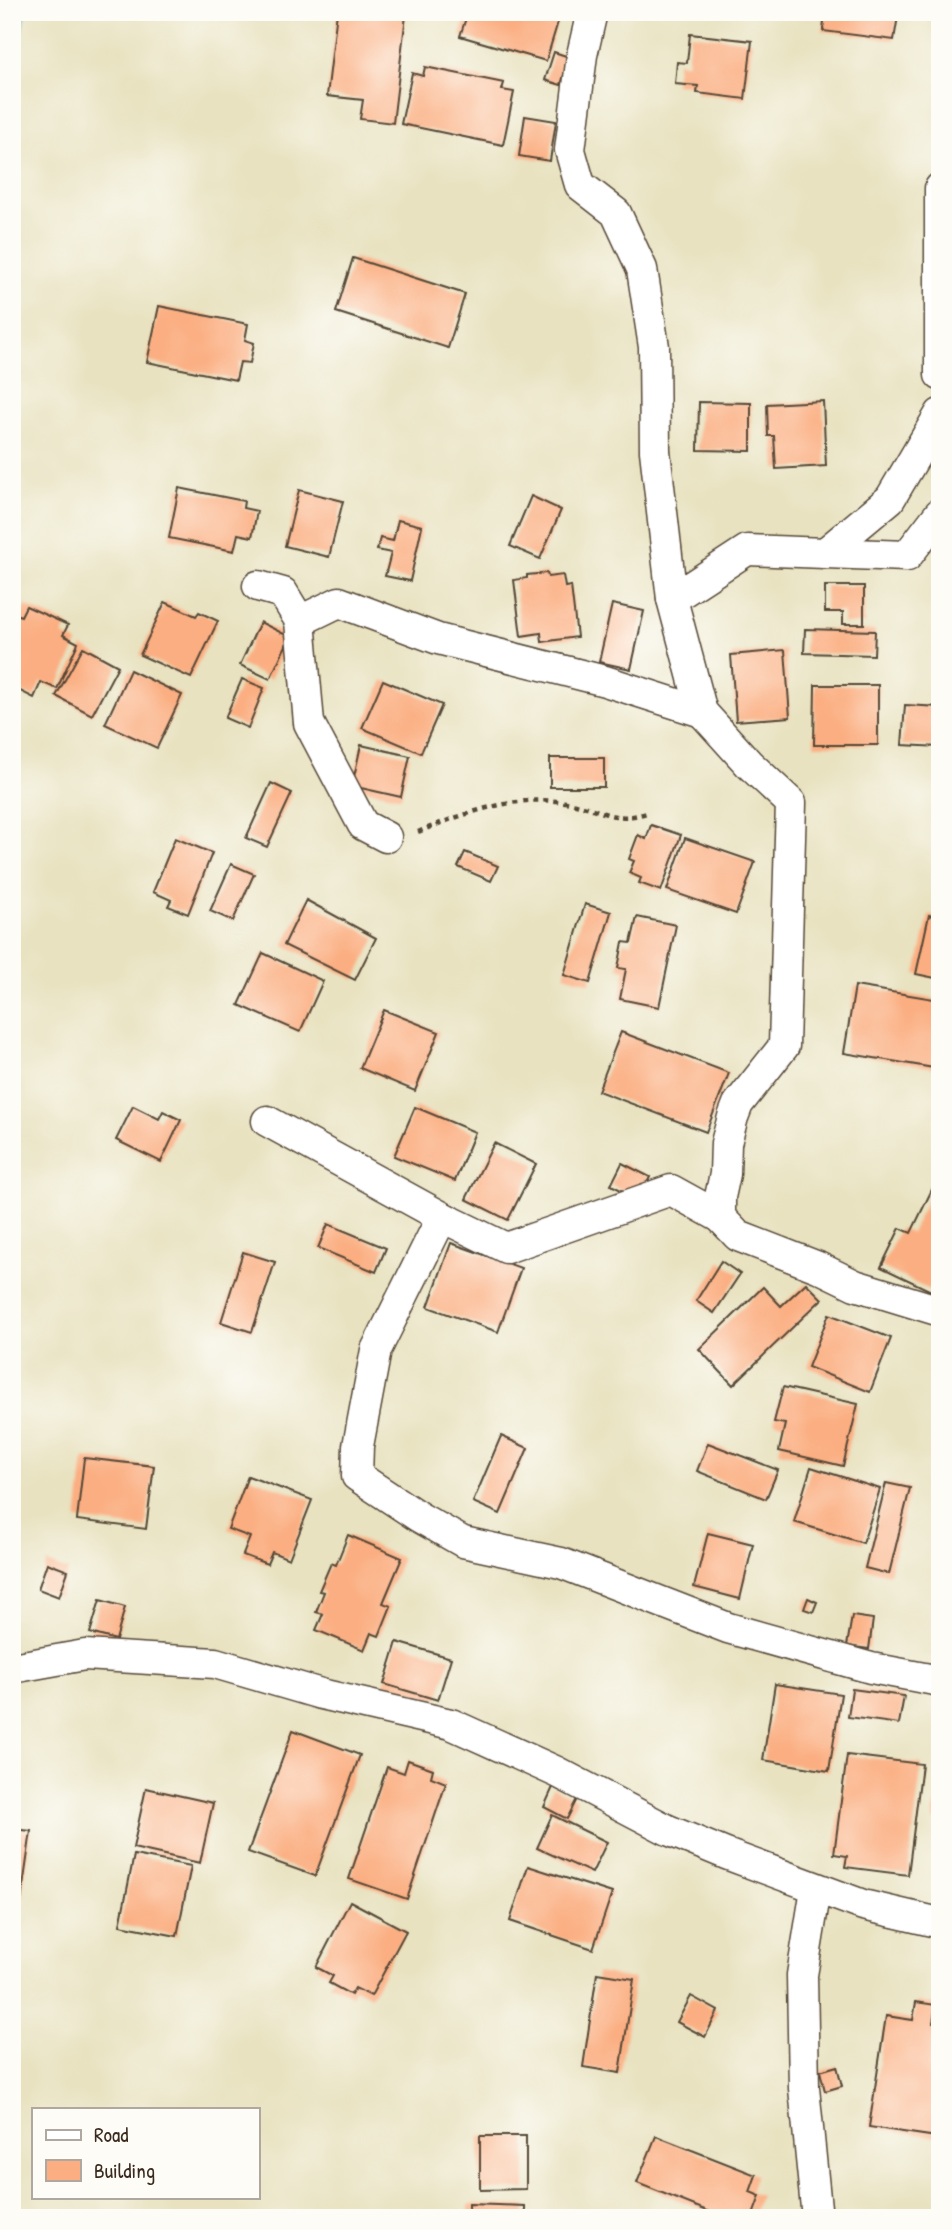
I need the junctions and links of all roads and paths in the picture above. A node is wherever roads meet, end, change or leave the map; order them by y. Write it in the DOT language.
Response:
graph roads {
  1 [pos="592,12"];
  2 [pos="940,188"];
  3 [pos="940,375"];
  4 [pos="940,414"];
  5 [pos="940,513"];
  6 [pos="825,553"];
  7 [pos="258,586"];
  8 [pos="673,599"];
  9 [pos="300,621"];
  10 [pos="702,712"];
  11 [pos="650,812"];
  12 [pos="386,836"];
  13 [pos="267,1121"];
  14 [pos="442,1217"];
  15 [pos="720,1217"];
  16 [pos="940,1311"];
  17 [pos="12,1668"];
  18 [pos="940,1681"];
  19 [pos="816,1889"];
  20 [pos="940,1923"];
  21 [pos="817,2218"];
  1 -- 8 [label="street"];
  2 -- 3 [label="street"];
  4 -- 6 [label="street"];
  5 -- 6 [label="street"];
  6 -- 8 [label="street"];
  7 -- 9 [label="street"];
  8 -- 10 [label="street"];
  9 -- 10 [label="street"];
  9 -- 12 [label="street"];
  10 -- 15 [label="street"];
  11 -- 12 [label="path"];
  13 -- 14 [label="street"];
  14 -- 15 [label="street"];
  14 -- 18 [label="street"];
  15 -- 16 [label="street"];
  17 -- 19 [label="street"];
  19 -- 20 [label="street"];
  19 -- 21 [label="street"];
}
